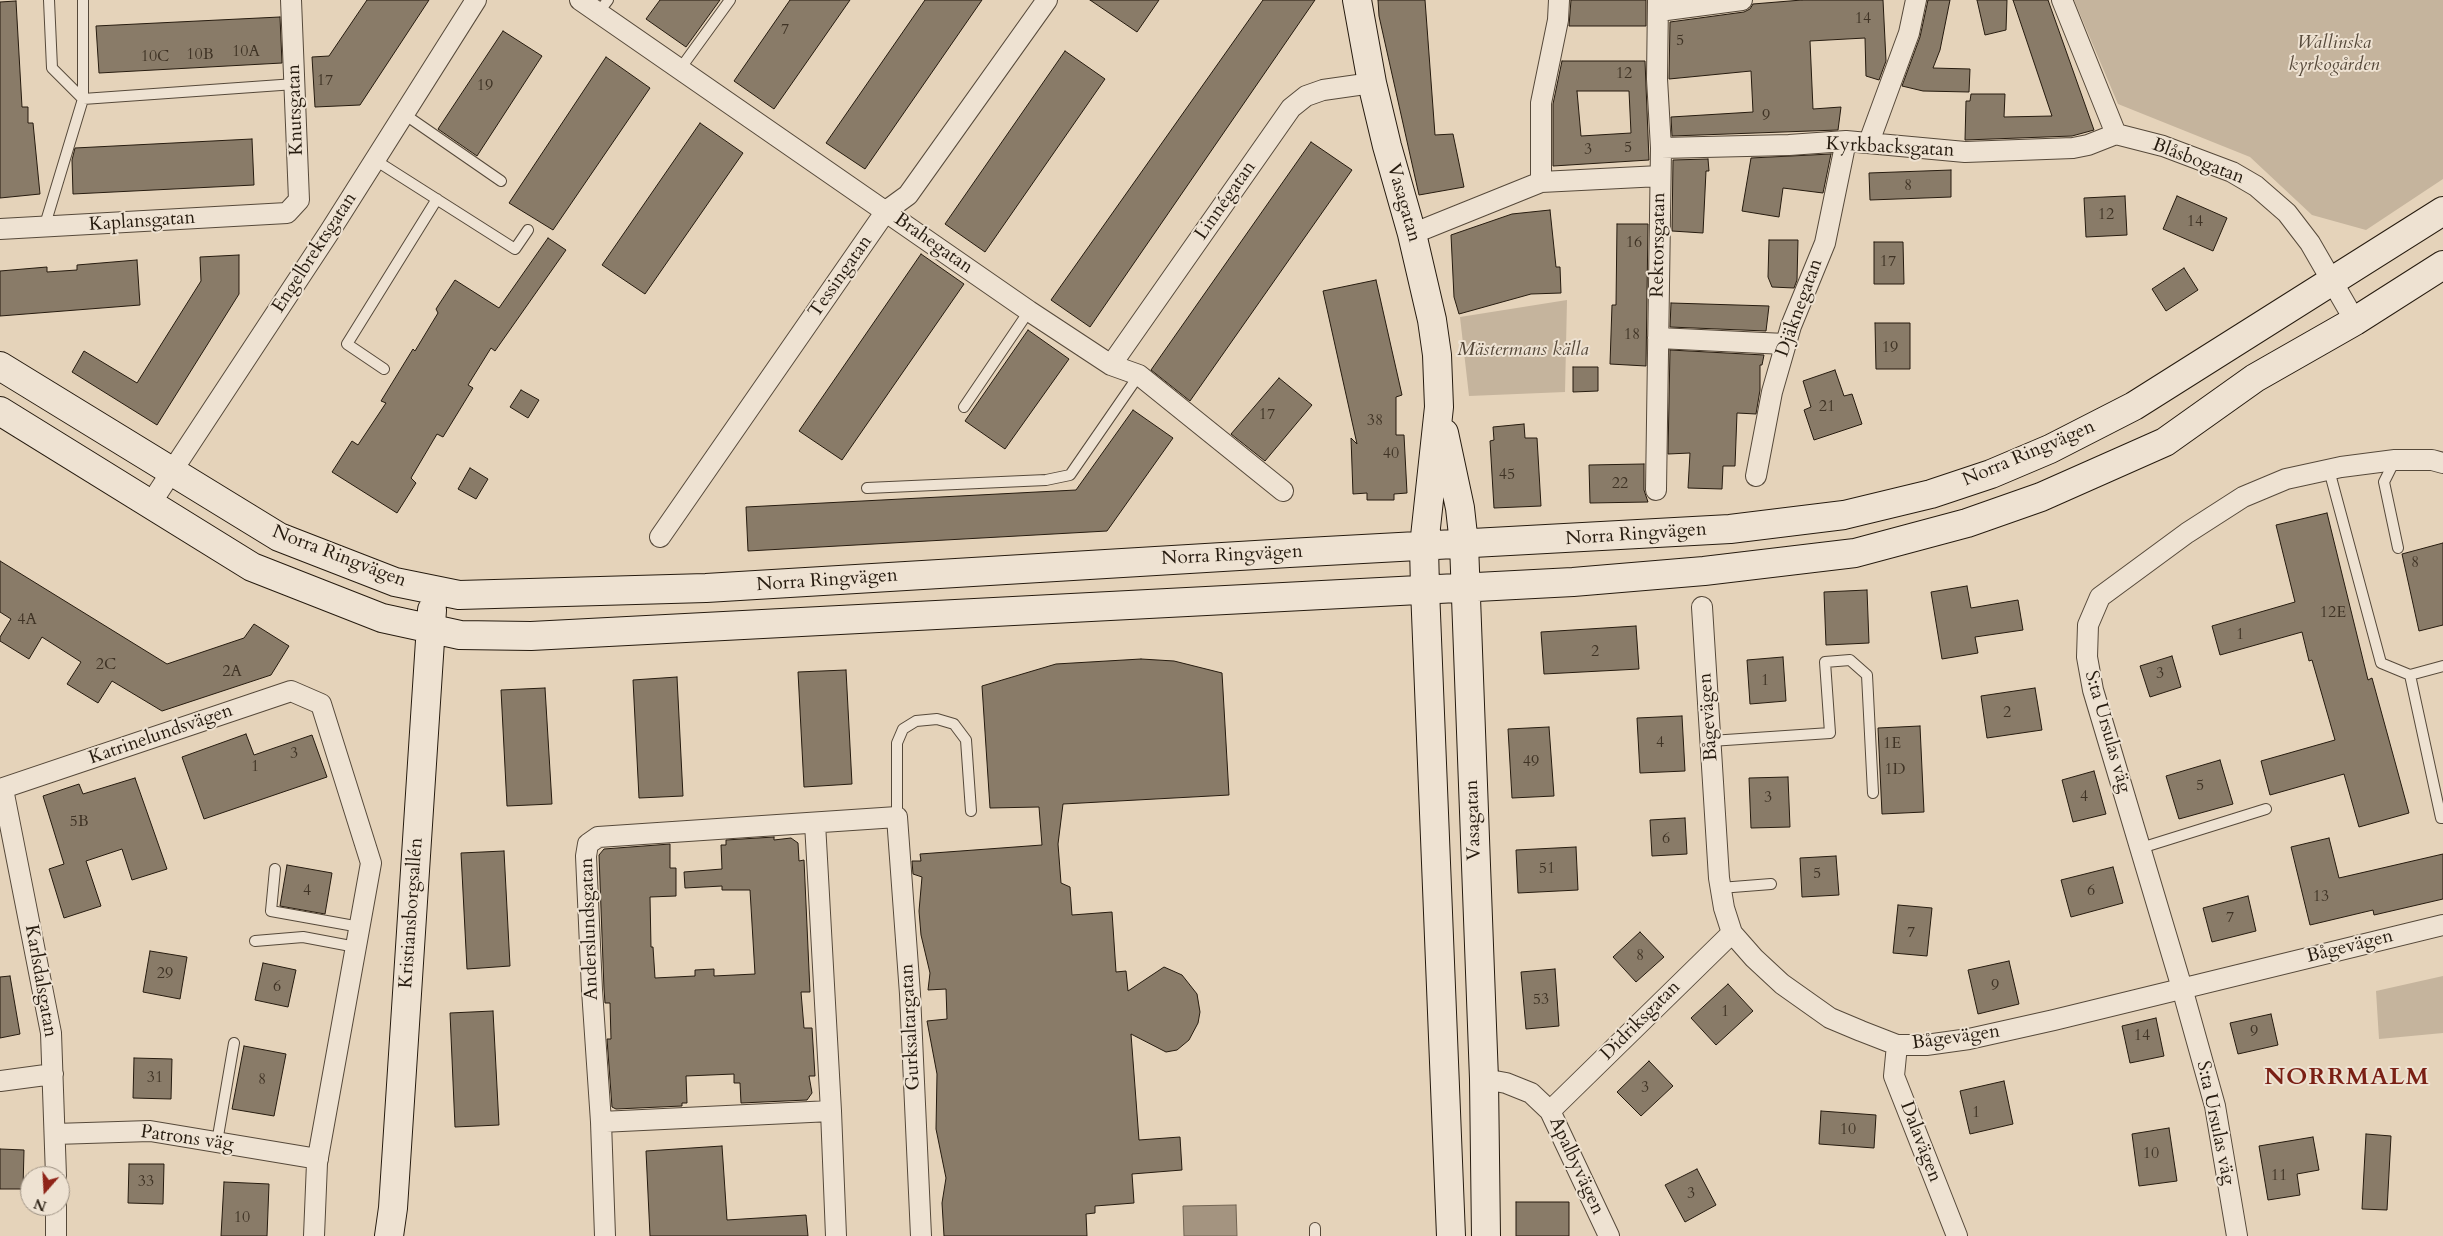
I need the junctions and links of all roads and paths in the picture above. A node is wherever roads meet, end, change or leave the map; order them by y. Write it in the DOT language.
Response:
graph roads {
  1 [pos="49,0"];
  2 [pos="83,0"];
  3 [pos="291,0"];
  4 [pos="476,0"];
  5 [pos="580,0"];
  6 [pos="730,0"];
  7 [pos="1357,0"];
  8 [pos="1559,0"];
  9 [pos="1742,0"];
  10 [pos="1916,0"];
  11 [pos="2062,0"];
  12 [pos="1044,1"];
  13 [pos="1658,5"];
  14 [pos="603,6"];
  15 [pos="680,69"];
  16 [pos="1372,83"];
  17 [pos="295,84"];
  18 [pos="83,99"];
  19 [pos="404,114"];
  20 [pos="2116,134"];
  21 [pos="1846,142"];
  22 [pos="1869,142"];
  23 [pos="1661,148"];
  24 [pos="375,160"];
  25 [pos="1660,176"];
  26 [pos="500,181"];
  27 [pos="1541,182"];
  28 [pos="438,199"];
  29 [pos="886,211"];
  30 [pos="2443,211"];
  31 [pos="285,213"];
  32 [pos="44,228"];
  33 [pos="0,229"];
  34 [pos="528,230"];
  35 [pos="1412,234"];
  36 [pos="2443,265"];
  37 [pos="2332,282"];
  38 [pos="1029,311"];
  39 [pos="2356,321"];
  40 [pos="1658,338"];
  41 [pos="1785,344"];
  42 [pos="1111,365"];
  43 [pos="0,366"];
  44 [pos="384,369"];
  45 [pos="1139,375"];
  46 [pos="964,407"];
  47 [pos="1439,407"];
  48 [pos="0,412"];
  49 [pos="2395,460"];
  50 [pos="2443,463"];
  51 [pos="172,470"];
  52 [pos="2328,470"];
  53 [pos="1756,476"];
  54 [pos="867,488"];
  55 [pos="1656,490"];
  56 [pos="1282,491"];
  57 [pos="151,503"];
  58 [pos="660,537"];
  59 [pos="1464,544"];
  60 [pos="1424,546"];
  61 [pos="2398,548"];
  62 [pos="1465,588"];
  63 [pos="1425,589"];
  64 [pos="434,591"];
  65 [pos="1702,607"];
  66 [pos="430,628"];
  67 [pos="2443,666"];
  68 [pos="2410,675"];
  69 [pos="1711,741"];
  70 [pos="2,789"];
  71 [pos="1873,793"];
  72 [pos="2266,809"];
  73 [pos="971,811"];
  74 [pos="897,817"];
  75 [pos="2443,818"];
  76 [pos="815,823"];
  77 [pos="2140,848"];
  78 [pos="276,869"];
  79 [pos="1771,884"];
  80 [pos="1720,888"];
  81 [pos="2443,925"];
  82 [pos="360,926"];
  83 [pos="1732,932"];
  84 [pos="255,940"];
  85 [pos="356,947"];
  86 [pos="2182,988"];
  87 [pos="234,1043"];
  88 [pos="1897,1045"];
  89 [pos="52,1074"];
  90 [pos="1484,1079"];
  91 [pos="0,1081"];
  92 [pos="831,1111"];
  93 [pos="1550,1111"];
  94 [pos="601,1122"];
  95 [pos="55,1134"];
  96 [pos="217,1142"];
  97 [pos="318,1159"];
  98 [pos="56,1166"];
  99 [pos="56,1216"];
  100 [pos="56,1236"];
  101 [pos="314,1236"];
  102 [pos="389,1236"];
  103 [pos="606,1236"];
  104 [pos="836,1236"];
  105 [pos="921,1236"];
  106 [pos="1451,1236"];
  107 [pos="1486,1236"];
  108 [pos="1609,1236"];
  109 [pos="1957,1236"];
  110 [pos="2237,1236"];
  1 -- 18 [label="lane"];
  2 -- 18 [label="lane"];
  3 -- 17 [label="street, Knutsgatan"];
  4 -- 19 [label="street, Engelbrektsgatan"];
  5 -- 14 [label="street, Brahegatan"];
  6 -- 15 [label="lane"];
  7 -- 16 [label="main road, Vasagatan"];
  8 -- 27 [label="street"];
  9 -- 13 [label="street"];
  10 -- 22 [label="street"];
  11 -- 20 [label="street"];
  12 -- 29 [label="street, Tessingatan"];
  13 -- 23 [label="street, Rektorsgatan"];
  14 -- 15 [label="street, Brahegatan"];
  15 -- 29 [label="street, Brahegatan"];
  16 -- 35 [label="main road, Vasagatan"];
  16 -- 42 [label="street, Linnégatan"];
  17 -- 18 [label="lane"];
  17 -- 31 [label="street, Knutsgatan"];
  18 -- 32 [label="lane"];
  19 -- 24 [label="street, Engelbrektsgatan"];
  19 -- 26 [label="lane"];
  20 -- 22 [label="street, Kyrkbacksgatan"];
  20 -- 37 [label="street, Blåsbogatan"];
  21 -- 22 [label="street, Kyrkbacksgatan"];
  21 -- 23 [label="street, Kyrkbacksgatan"];
  21 -- 41 [label="street, Djäknegatan"];
  23 -- 25 [label="street, Rektorsgatan"];
  24 -- 28 [label="lane"];
  24 -- 51 [label="street, Engelbrektsgatan"];
  25 -- 27 [label="street"];
  25 -- 40 [label="street, Rektorsgatan"];
  27 -- 35 [label="street"];
  28 -- 34 [label="lane"];
  28 -- 44 [label="lane"];
  29 -- 38 [label="street, Brahegatan"];
  29 -- 58 [label="street, Tessingatan"];
  30 -- 37 [label="main road, Norra Ringvägen"];
  31 -- 32 [label="street, Kaplansgatan"];
  32 -- 33 [label="street, Kaplansgatan"];
  35 -- 47 [label="main road, Vasagatan"];
  36 -- 39 [label="main road, Norra Ringvägen"];
  37 -- 39 [label="street, Blåsbogatan"];
  37 -- 59 [label="main road, Norra Ringvägen"];
  38 -- 42 [label="street, Brahegatan"];
  38 -- 46 [label="lane"];
  39 -- 62 [label="main road, Norra Ringvägen"];
  40 -- 41 [label="street"];
  40 -- 55 [label="street, Rektorsgatan"];
  41 -- 53 [label="street, Djäknegatan"];
  42 -- 45 [label="street, Brahegatan"];
  43 -- 51 [label="main road, Norra Ringvägen"];
  45 -- 54 [label="lane"];
  45 -- 56 [label="street, Brahegatan"];
  47 -- 59 [label="main road, Vasagatan"];
  47 -- 60 [label="main road, Vasagatan"];
  48 -- 57 [label="main road, Norra Ringvägen"];
  49 -- 50 [label="street, S:ta Ursulas väg"];
  49 -- 52 [label="street, S:ta Ursulas väg"];
  49 -- 61 [label="lane"];
  51 -- 57 [label="street, Engelbrektsgatan"];
  51 -- 64 [label="main road, Norra Ringvägen"];
  52 -- 68 [label="lane"];
  52 -- 77 [label="street, S:ta Ursulas väg"];
  57 -- 66 [label="main road, Norra Ringvägen"];
  59 -- 60 [label="main road, Norra Ringvägen"];
  59 -- 62 [label="main road, Vasagatan"];
  60 -- 63 [label="main road, Vasagatan"];
  60 -- 64 [label="main road, Norra Ringvägen"];
  62 -- 63 [label="main road, Norra Ringvägen"];
  62 -- 90 [label="main road, Vasagatan"];
  63 -- 66 [label="main road, Norra Ringvägen"];
  63 -- 106 [label="main road, Vasagatan"];
  64 -- 66 [label="main road, Kristiansborgsallén"];
  65 -- 69 [label="street, Bågevägen"];
  66 -- 102 [label="main road, Kristiansborgsallén"];
  67 -- 68 [label="lane"];
  68 -- 75 [label="lane"];
  69 -- 71 [label="lane"];
  69 -- 80 [label="street, Bågevägen"];
  70 -- 82 [label="street, Katrinelundsvägen"];
  70 -- 89 [label="street, Karlsdalsgatan"];
  72 -- 77 [label="lane"];
  73 -- 74 [label="lane"];
  74 -- 76 [label="street, Anderslundsgatan"];
  74 -- 105 [label="street, Gurksaltargatan"];
  76 -- 92 [label="street"];
  76 -- 94 [label="street, Anderslundsgatan"];
  77 -- 86 [label="street, S:ta Ursulas väg"];
  78 -- 82 [label="lane"];
  79 -- 80 [label="lane"];
  80 -- 83 [label="street, Bågevägen"];
  81 -- 86 [label="street, Bågevägen"];
  82 -- 85 [label="street"];
  83 -- 88 [label="street, Bågevägen"];
  83 -- 93 [label="street, Didriksgatan"];
  84 -- 85 [label="lane"];
  85 -- 97 [label="street"];
  86 -- 88 [label="street, Bågevägen"];
  86 -- 110 [label="street, S:ta Ursulas väg"];
  87 -- 96 [label="lane"];
  88 -- 109 [label="street, Dalavägen"];
  89 -- 91 [label="street"];
  89 -- 95 [label="street, Karlsdalsgatan"];
  90 -- 93 [label="street, Apalbyvägen"];
  90 -- 107 [label="main road, Vasagatan"];
  92 -- 94 [label="street"];
  92 -- 104 [label="street"];
  93 -- 108 [label="street, Apalbyvägen"];
  94 -- 103 [label="street, Anderslundsgatan"];
  95 -- 96 [label="street, Patrons väg"];
  95 -- 98 [label="street, Karlsdalsgatan"];
  96 -- 97 [label="street, Patrons väg"];
  97 -- 101 [label="street"];
  99 -- 100 [label="street"];
}
